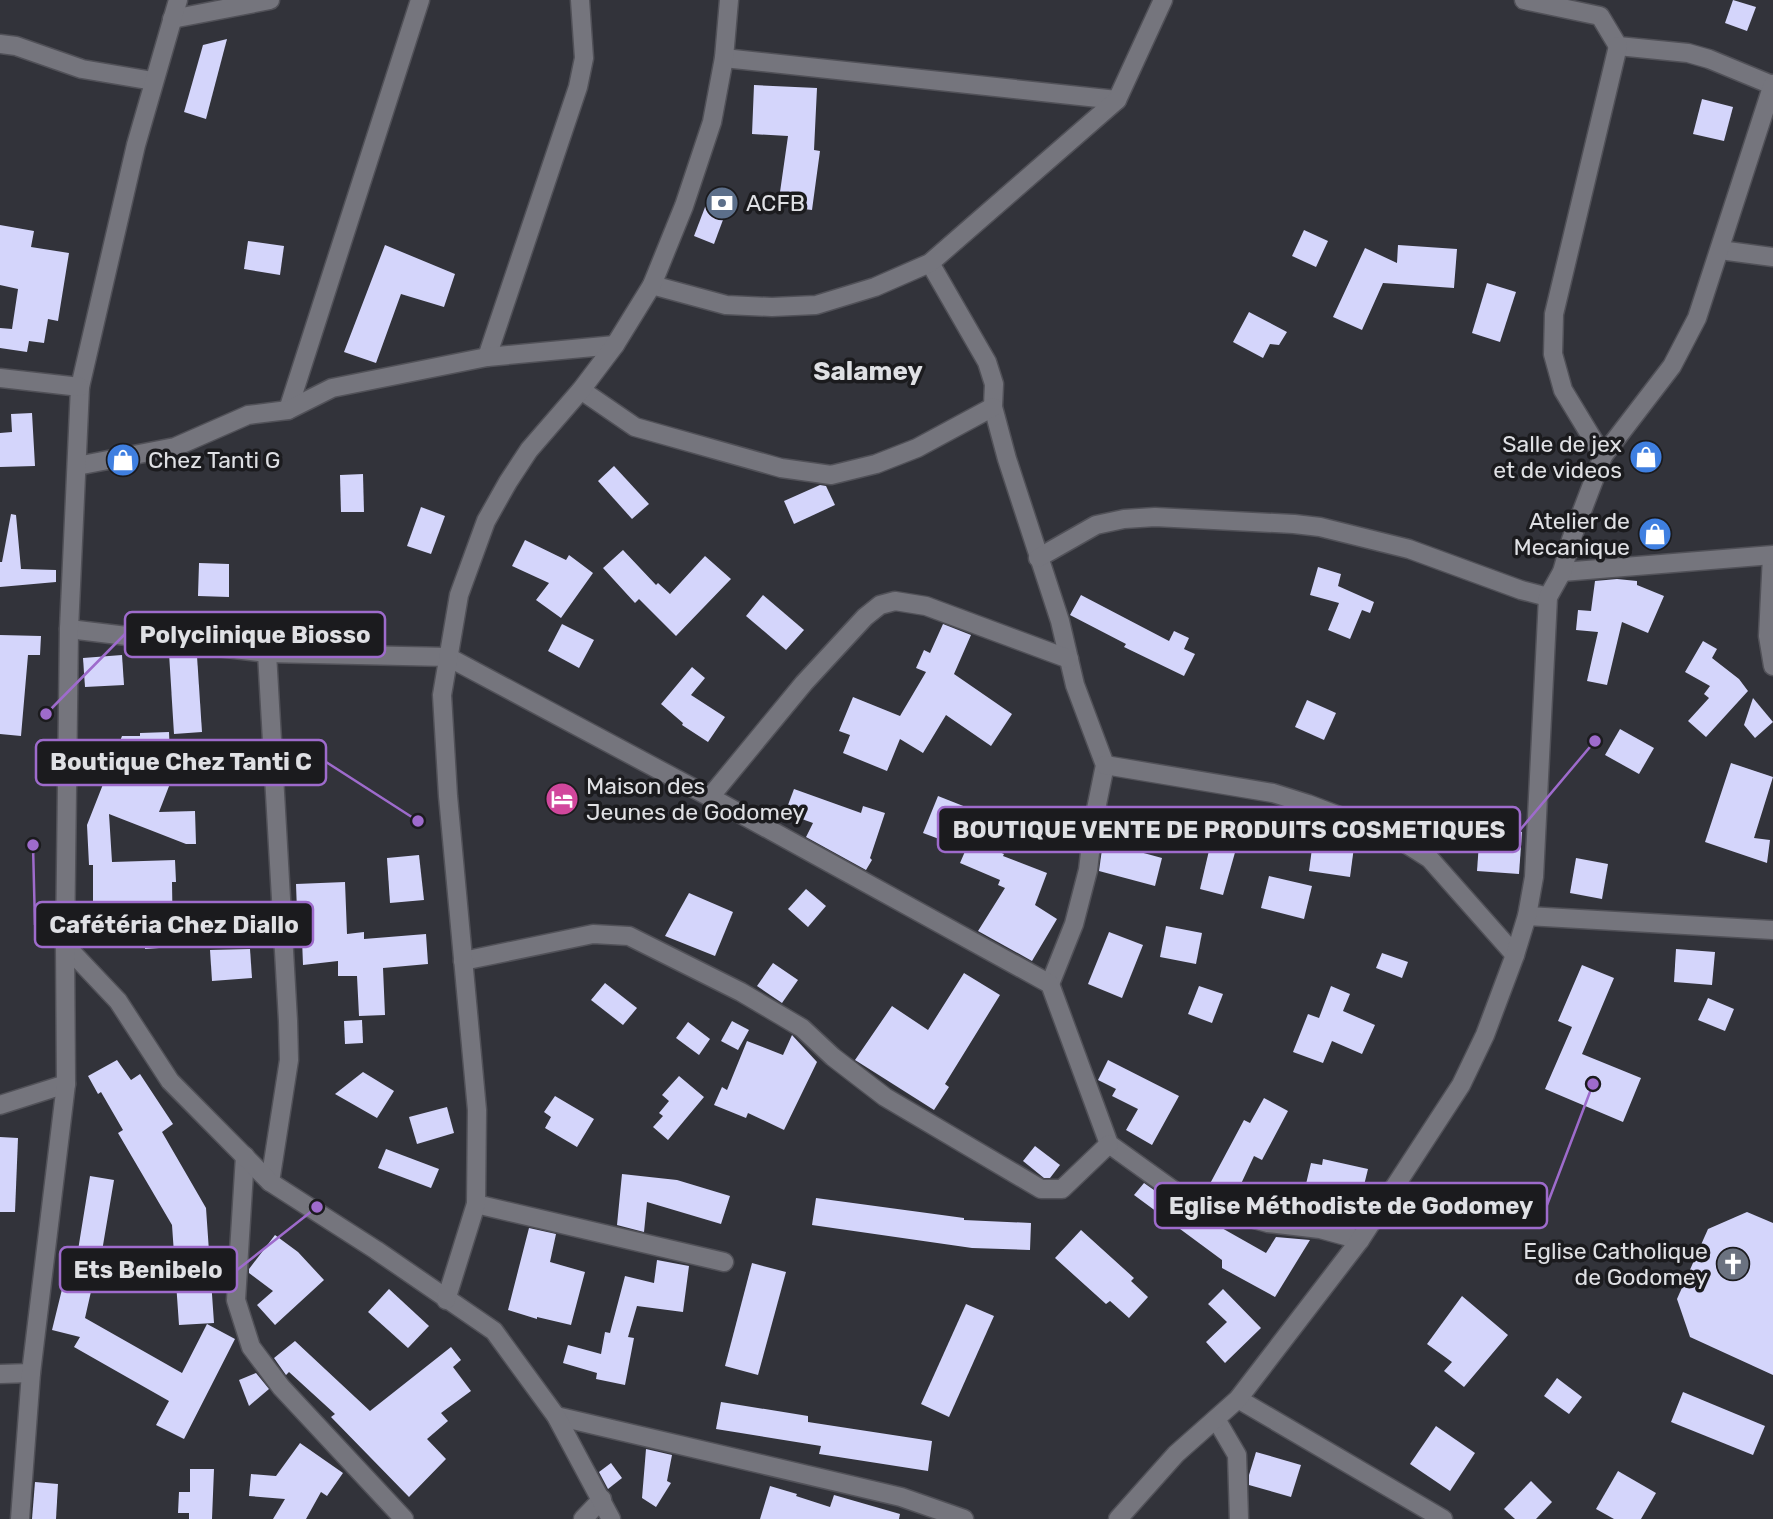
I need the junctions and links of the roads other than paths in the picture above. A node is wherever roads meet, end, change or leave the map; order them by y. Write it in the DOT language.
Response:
graph roads {
  1 [pos="178,0"];
  2 [pos="270,0"];
  3 [pos="419,0"];
  4 [pos="580,0"];
  5 [pos="729,0"];
  6 [pos="1163,0"];
  7 [pos="1524,0"];
  8 [pos="1601,8"];
  9 [pos="172,19"];
  10 [pos="0,44"];
  11 [pos="1618,47"];
  12 [pos="724,58"];
  13 [pos="153,81"];
  14 [pos="1772,85"];
  15 [pos="1117,100"];
  16 [pos="1720,250"];
  17 [pos="1773,257"];
  18 [pos="930,263"];
  19 [pos="652,285"];
  20 [pos="615,345"];
  21 [pos="487,356"];
  22 [pos="0,379"];
  23 [pos="80,387"];
  24 [pos="581,390"];
  25 [pos="993,407"];
  26 [pos="288,410"];
  27 [pos="1603,456"];
  28 [pos="77,466"];
  29 [pos="1772,556"];
  30 [pos="1038,558"];
  31 [pos="1562,572"];
  32 [pos="1548,597"];
  33 [pos="69,629"];
  34 [pos="267,653"];
  35 [pos="447,657"];
  36 [pos="1069,659"];
  37 [pos="1773,666"];
  38 [pos="1105,765"];
  39 [pos="710,797"];
  40 [pos="1527,915"];
  41 [pos="1773,930"];
  42 [pos="65,945"];
  43 [pos="1515,955"];
  44 [pos="463,961"];
  45 [pos="1049,984"];
  46 [pos="66,1084"];
  47 [pos="0,1105"];
  48 [pos="1109,1144"];
  49 [pos="245,1157"];
  50 [pos="270,1182"];
  51 [pos="476,1204"];
  52 [pos="1360,1240"];
  53 [pos="724,1262"];
  54 [pos="446,1300"];
  55 [pos="31,1373"];
  56 [pos="0,1374"];
  57 [pos="1238,1399"];
  58 [pos="556,1416"];
  59 [pos="1216,1419"];
  60 [pos="601,1499"];
  61 [pos="20,1519"];
  62 [pos="404,1519"];
  63 [pos="583,1519"];
  64 [pos="611,1519"];
  65 [pos="964,1519"];
  66 [pos="1118,1519"];
  67 [pos="1239,1519"];
  68 [pos="1443,1519"];
  1 -- 9 [label="street"];
  2 -- 9 [label="street"];
  3 -- 26 [label="street"];
  4 -- 21 [label="street"];
  5 -- 12 [label="street"];
  6 -- 15 [label="street"];
  7 -- 8 [label="street"];
  8 -- 11 [label="street"];
  9 -- 13 [label="street"];
  10 -- 13 [label="street"];
  11 -- 14 [label="street"];
  11 -- 27 [label="street"];
  12 -- 15 [label="street"];
  12 -- 19 [label="street"];
  13 -- 23 [label="street"];
  14 -- 16 [label="street"];
  15 -- 18 [label="street"];
  16 -- 17 [label="street"];
  16 -- 27 [label="street"];
  18 -- 19 [label="street"];
  18 -- 25 [label="street"];
  19 -- 20 [label="street"];
  20 -- 21 [label="street"];
  20 -- 24 [label="street"];
  21 -- 26 [label="street"];
  22 -- 23 [label="street"];
  23 -- 28 [label="street"];
  24 -- 25 [label="street"];
  24 -- 35 [label="street"];
  25 -- 30 [label="street"];
  26 -- 28 [label="street"];
  27 -- 31 [label="street"];
  28 -- 33 [label="street"];
  29 -- 31 [label="street"];
  29 -- 37 [label="street"];
  30 -- 32 [label="street"];
  30 -- 36 [label="street"];
  31 -- 32 [label="street"];
  32 -- 40 [label="street"];
  33 -- 34 [label="street"];
  33 -- 42 [label="street"];
  34 -- 35 [label="street"];
  34 -- 50 [label="street"];
  35 -- 39 [label="street"];
  35 -- 44 [label="street"];
  36 -- 38 [label="street"];
  36 -- 39 [label="street"];
  38 -- 43 [label="street"];
  38 -- 45 [label="street"];
  39 -- 45 [label="street"];
  40 -- 41 [label="street"];
  40 -- 43 [label="street"];
  42 -- 46 [label="street"];
  42 -- 49 [label="street"];
  43 -- 52 [label="street"];
  44 -- 48 [label="street"];
  44 -- 51 [label="street"];
  45 -- 48 [label="street"];
  46 -- 47 [label="street"];
  46 -- 55 [label="street"];
  48 -- 52 [label="street"];
  49 -- 50 [label="street"];
  49 -- 62 [label="street"];
  50 -- 54 [label="street"];
  51 -- 53 [label="street"];
  51 -- 54 [label="street"];
  52 -- 57 [label="street"];
  54 -- 58 [label="street"];
  55 -- 56 [label="street"];
  55 -- 61 [label="street"];
  57 -- 59 [label="street"];
  57 -- 68 [label="street"];
  58 -- 60 [label="street"];
  58 -- 65 [label="street"];
  59 -- 66 [label="street"];
  59 -- 67 [label="street"];
  60 -- 63 [label="street"];
  60 -- 64 [label="street"];
}
